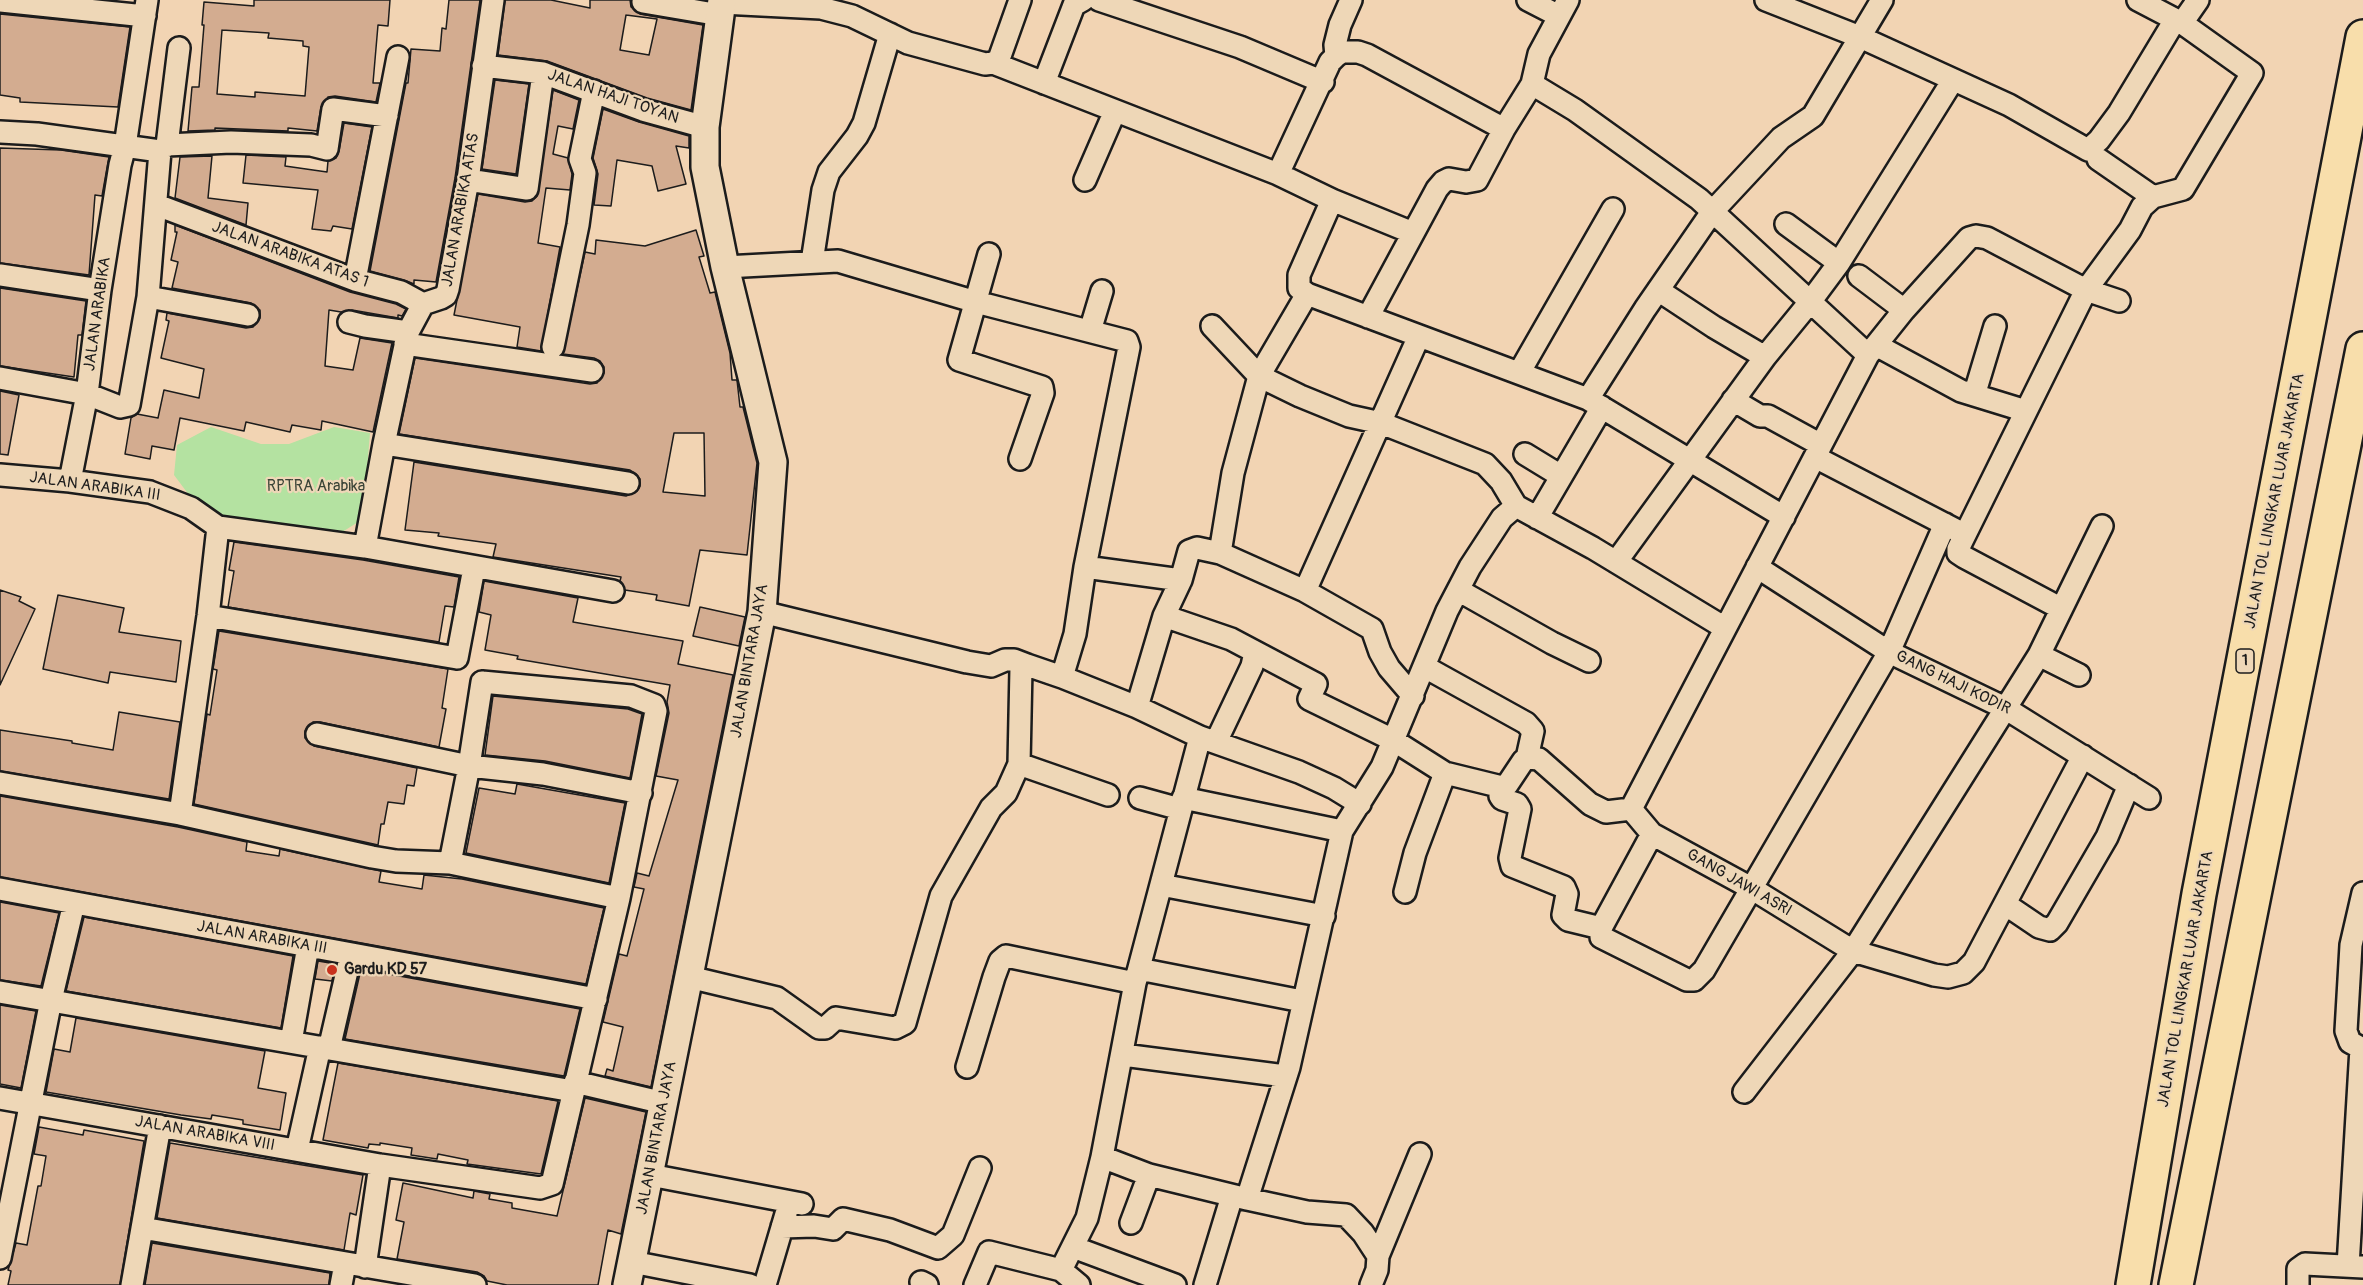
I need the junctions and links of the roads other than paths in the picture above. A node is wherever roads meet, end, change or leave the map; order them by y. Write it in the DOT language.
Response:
graph roads {
  1 [pos="493,0"];
  2 [pos="1020,0"];
  3 [pos="1083,0"];
  4 [pos="1099,0"];
  5 [pos="1351,0"];
  6 [pos="1528,0"];
  7 [pos="1766,0"];
  8 [pos="1882,0"];
  9 [pos="2138,0"];
  10 [pos="2198,0"];
  11 [pos="0,1"];
  12 [pos="643,2"];
  13 [pos="46,3"];
  14 [pos="721,6"];
  15 [pos="146,8"];
  16 [pos="1564,8"];
  17 [pos="2179,22"];
  18 [pos="890,34"];
  19 [pos="1860,37"];
  20 [pos="2363,37"];
  21 [pos="179,48"];
  22 [pos="1336,56"];
  23 [pos="398,57"];
  24 [pos="993,63"];
  25 [pos="483,66"];
  26 [pos="543,73"];
  27 [pos="1953,80"];
  28 [pos="1323,82"];
  29 [pos="1044,83"];
  30 [pos="1532,84"];
  31 [pos="594,91"];
  32 [pos="1115,111"];
  33 [pos="387,116"];
  34 [pos="705,127"];
  35 [pos="1504,129"];
  36 [pos="0,132"];
  37 [pos="125,146"];
  38 [pos="164,148"];
  39 [pos="2098,159"];
  40 [pos="1278,174"];
  41 [pos="468,180"];
  42 [pos="1086,180"];
  43 [pos="2153,197"];
  44 [pos="1332,201"];
  45 [pos="157,205"];
  46 [pos="1613,209"];
  47 [pos="1712,212"];
  48 [pos="1786,224"];
  49 [pos="1413,233"];
  50 [pos="990,254"];
  51 [pos="812,262"];
  52 [pos="1839,263"];
  53 [pos="725,267"];
  54 [pos="0,275"];
  55 [pos="1859,276"];
  56 [pos="355,280"];
  57 [pos="100,290"];
  58 [pos="1659,290"];
  59 [pos="2086,290"];
  60 [pos="1102,291"];
  61 [pos="1306,294"];
  62 [pos="148,297"];
  63 [pos="2119,301"];
  64 [pos="976,302"];
  65 [pos="1810,302"];
  66 [pos="423,304"];
  67 [pos="1904,310"];
  68 [pos="248,315"];
  69 [pos="1368,317"];
  70 [pos="349,322"];
  71 [pos="1212,326"];
  72 [pos="1995,326"];
  73 [pos="1090,331"];
  74 [pos="1419,336"];
  75 [pos="407,338"];
  76 [pos="553,347"];
  77 [pos="2363,349"];
  78 [pos="1872,350"];
  79 [pos="1765,357"];
  80 [pos="592,371"];
  81 [pos="1519,373"];
  82 [pos="1259,376"];
  83 [pos="0,378"];
  84 [pos="1970,392"];
  85 [pos="87,394"];
  86 [pos="1733,400"];
  87 [pos="1595,403"];
  88 [pos="2026,411"];
  89 [pos="1381,423"];
  90 [pos="384,444"];
  91 [pos="1818,451"];
  92 [pos="1525,454"];
  93 [pos="1020,459"];
  94 [pos="1689,460"];
  95 [pos="0,475"];
  96 [pos="1561,476"];
  97 [pos="70,481"];
  98 [pos="628,483"];
  99 [pos="1516,506"];
  100 [pos="1784,517"];
  101 [pos="1537,518"];
  102 [pos="1945,524"];
  103 [pos="2102,526"];
  104 [pos="218,527"];
  105 [pos="1965,535"];
  106 [pos="365,547"];
  107 [pos="1220,553"];
  108 [pos="1616,562"];
  109 [pos="1085,567"];
  110 [pos="1757,567"];
  111 [pos="474,568"];
  112 [pos="1181,580"];
  113 [pos="1458,590"];
  114 [pos="613,591"];
  115 [pos="1305,591"];
  116 [pos="2060,608"];
  117 [pos="762,612"];
  118 [pos="208,616"];
  119 [pos="1164,616"];
  120 [pos="1725,628"];
  121 [pos="1255,652"];
  122 [pos="1889,652"];
  123 [pos="2039,655"];
  124 [pos="457,658"];
  125 [pos="1589,660"];
  126 [pos="1027,665"];
  127 [pos="1425,667"];
  128 [pos="2079,675"];
  129 [pos="1062,677"];
  130 [pos="482,682"];
  131 [pos="1413,696"];
  132 [pos="1137,707"];
  133 [pos="2005,708"];
  134 [pos="317,734"];
  135 [pos="1208,740"];
  136 [pos="1393,740"];
  137 [pos="2083,756"];
  138 [pos="1527,758"];
  139 [pos="1018,764"];
  140 [pos="469,766"];
  141 [pos="1445,773"];
  142 [pos="0,783"];
  143 [pos="2129,785"];
  144 [pos="1502,788"];
  145 [pos="641,793"];
  146 [pos="1108,795"];
  147 [pos="1140,798"];
  148 [pos="2149,798"];
  149 [pos="1182,803"];
  150 [pos="1360,804"];
  151 [pos="1631,809"];
  152 [pos="180,814"];
  153 [pos="1342,831"];
  154 [pos="1652,834"];
  155 [pos="450,863"];
  156 [pos="1161,885"];
  157 [pos="1751,888"];
  158 [pos="0,889"];
  159 [pos="1405,892"];
  160 [pos="2363,893"];
  161 [pos="619,898"];
  162 [pos="74,903"];
  163 [pos="2005,904"];
  164 [pos="1324,916"];
  165 [pos="1601,928"];
  166 [pos="2357,945"];
  167 [pos="308,946"];
  168 [pos="1853,951"];
  169 [pos="351,954"];
  170 [pos="1137,976"];
  171 [pos="689,977"];
  172 [pos="0,992"];
  173 [pos="596,999"];
  174 [pos="51,1000"];
  175 [pos="1302,1001"];
  176 [pos="291,1042"];
  177 [pos="324,1048"];
  178 [pos="2362,1048"];
  179 [pos="1123,1055"];
  180 [pos="967,1067"];
  181 [pos="1285,1076"];
  182 [pos="574,1086"];
  183 [pos="1744,1092"];
  184 [pos="0,1098"];
  185 [pos="664,1103"];
  186 [pos="30,1104"];
  187 [pos="160,1126"];
  188 [pos="297,1150"];
  189 [pos="1420,1155"];
  190 [pos="1102,1157"];
  191 [pos="380,1165"];
  192 [pos="980,1168"];
  193 [pos="650,1175"];
  194 [pos="1149,1175"];
  195 [pos="1240,1197"];
  196 [pos="1131,1223"];
  197 [pos="783,1227"];
  198 [pos="142,1228"];
  199 [pos="1073,1247"];
  200 [pos="1378,1256"];
  201 [pos="0,1258"];
  202 [pos="355,1266"];
  203 [pos="2355,1267"];
  204 [pos="1061,1270"];
  205 [pos="629,1274"];
  206 [pos="388,1278"];
  207 [pos="132,1285"];
  208 [pos="341,1285"];
  209 [pos="475,1285"];
  210 [pos="750,1285"];
  211 [pos="765,1285"];
  212 [pos="975,1285"];
  213 [pos="1079,1285"];
  214 [pos="1175,1285"];
  215 [pos="1205,1285"];
  216 [pos="1371,1285"];
  217 [pos="2133,1285"];
  218 [pos="2176,1285"];
  219 [pos="2298,1285"];
  1 -- 25 [label="street, JALAN ARABIKA ATAS"];
  2 -- 24 [label="street"];
  3 -- 29 [label="street"];
  4 -- 28 [label="street"];
  5 -- 22 [label="street"];
  6 -- 16 [label="street"];
  7 -- 19 [label="street"];
  8 -- 19 [label="street"];
  9 -- 17 [label="street"];
  10 -- 17 [label="street"];
  11 -- 13 [label="street"];
  12 -- 14 [label="street"];
  13 -- 15 [label="street"];
  14 -- 18 [label="street"];
  14 -- 34 [label="street, JALAN BINTARA JAYA"];
  15 -- 37 [label="street, JALAN ARABIKA"];
  16 -- 30 [label="street"];
  17 -- 27 [label="street"];
  17 -- 43 [label="street"];
  18 -- 24 [label="street"];
  18 -- 51 [label="street"];
  19 -- 27 [label="street"];
  19 -- 47 [label="street"];
  20 -- 217 [label="highway, JALAN TOL LINGKAR LUAR JAKARTA / 1"];
  21 -- 38 [label="street"];
  22 -- 28 [label="street"];
  22 -- 35 [label="street"];
  23 -- 33 [label="street"];
  24 -- 29 [label="street"];
  25 -- 26 [label="street, JALAN HAJI TOYAN"];
  25 -- 41 [label="street, JALAN ARABIKA ATAS"];
  26 -- 31 [label="street, JALAN HAJI TOYAN"];
  26 -- 41 [label="street"];
  27 -- 52 [label="street"];
  28 -- 40 [label="street"];
  29 -- 32 [label="street"];
  30 -- 35 [label="street"];
  30 -- 47 [label="street"];
  31 -- 34 [label="street, JALAN HAJI TOYAN"];
  31 -- 76 [label="street"];
  32 -- 40 [label="street"];
  32 -- 42 [label="street"];
  33 -- 38 [label="street"];
  33 -- 56 [label="street"];
  34 -- 53 [label="street, JALAN BINTARA JAYA"];
  35 -- 49 [label="street"];
  36 -- 37 [label="street"];
  37 -- 38 [label="street"];
  37 -- 57 [label="street, JALAN ARABIKA"];
  38 -- 45 [label="street"];
  39 -- 43 [label="street"];
  40 -- 44 [label="street"];
  41 -- 66 [label="street, JALAN ARABIKA ATAS"];
  43 -- 59 [label="street"];
  44 -- 49 [label="street"];
  44 -- 61 [label="street"];
  45 -- 56 [label="street, JALAN ARABIKA ATAS 1"];
  45 -- 62 [label="street"];
  46 -- 81 [label="street"];
  47 -- 58 [label="street"];
  47 -- 65 [label="street"];
  48 -- 52 [label="street"];
  49 -- 69 [label="street"];
  50 -- 64 [label="street"];
  51 -- 53 [label="street"];
  51 -- 64 [label="street"];
  52 -- 65 [label="street"];
  53 -- 117 [label="street, JALAN BINTARA JAYA"];
  54 -- 57 [label="street"];
  55 -- 67 [label="street"];
  56 -- 66 [label="street, JALAN ARABIKA ATAS 1"];
  57 -- 85 [label="street, JALAN ARABIKA"];
  58 -- 79 [label="street"];
  58 -- 87 [label="street"];
  59 -- 63 [label="street"];
  59 -- 67 [label="street"];
  59 -- 88 [label="street"];
  60 -- 73 [label="street"];
  61 -- 69 [label="street"];
  61 -- 82 [label="street"];
  62 -- 68 [label="street"];
  62 -- 85 [label="street"];
  64 -- 73 [label="street"];
  64 -- 93 [label="street"];
  65 -- 78 [label="street"];
  65 -- 79 [label="street"];
  66 -- 75 [label="street, JALAN ARABIKA ATAS"];
  67 -- 78 [label="street"];
  69 -- 74 [label="street"];
  70 -- 75 [label="street"];
  71 -- 82 [label="street"];
  72 -- 84 [label="street"];
  73 -- 109 [label="street"];
  74 -- 81 [label="street"];
  74 -- 89 [label="street"];
  75 -- 80 [label="street"];
  75 -- 90 [label="street, JALAN ARABIKA ATAS"];
  77 -- 218 [label="highway"];
  78 -- 84 [label="street"];
  78 -- 91 [label="street"];
  79 -- 86 [label="street"];
  81 -- 87 [label="street"];
  82 -- 89 [label="street"];
  82 -- 107 [label="street"];
  83 -- 85 [label="street"];
  84 -- 88 [label="street"];
  85 -- 97 [label="street, JALAN ARABIKA"];
  86 -- 91 [label="street"];
  86 -- 94 [label="street"];
  87 -- 94 [label="street"];
  87 -- 96 [label="street"];
  88 -- 105 [label="street"];
  89 -- 99 [label="street"];
  89 -- 115 [label="street"];
  90 -- 98 [label="street"];
  90 -- 106 [label="street, JALAN ARABIKA ATAS"];
  91 -- 100 [label="street"];
  91 -- 102 [label="street"];
  92 -- 96 [label="street"];
  94 -- 100 [label="street"];
  94 -- 108 [label="street"];
  95 -- 97 [label="street, JALAN ARABIKA III"];
  96 -- 101 [label="street"];
  97 -- 104 [label="street, JALAN ARABIKA III"];
  99 -- 101 [label="street"];
  99 -- 113 [label="street"];
  100 -- 110 [label="street"];
  101 -- 108 [label="street"];
  102 -- 105 [label="street"];
  102 -- 122 [label="street"];
  103 -- 116 [label="street"];
  104 -- 106 [label="street, JALAN ARABIKA III"];
  104 -- 118 [label="street"];
  105 -- 116 [label="street"];
  106 -- 111 [label="street, JALAN ARABIKA III"];
  107 -- 112 [label="street"];
  107 -- 115 [label="street"];
  108 -- 120 [label="street"];
  109 -- 112 [label="street"];
  109 -- 129 [label="street"];
  110 -- 120 [label="street"];
  110 -- 122 [label="street, GANG HAJI KODIR"];
  111 -- 114 [label="street, JALAN ARABIKA III"];
  111 -- 124 [label="street"];
  112 -- 119 [label="street"];
  113 -- 125 [label="street"];
  113 -- 127 [label="street"];
  115 -- 131 [label="street"];
  116 -- 123 [label="street"];
  117 -- 126 [label="street"];
  117 -- 171 [label="street, JALAN BINTARA JAYA"];
  118 -- 124 [label="street"];
  118 -- 152 [label="street"];
  119 -- 121 [label="street"];
  119 -- 132 [label="street"];
  120 -- 151 [label="street"];
  121 -- 135 [label="street"];
  121 -- 136 [label="street"];
  122 -- 133 [label="street, GANG HAJI KODIR"];
  122 -- 157 [label="street"];
  123 -- 128 [label="street"];
  123 -- 133 [label="street"];
  124 -- 130 [label="street"];
  126 -- 129 [label="street"];
  126 -- 139 [label="street"];
  127 -- 131 [label="street"];
  127 -- 138 [label="street"];
  129 -- 132 [label="street"];
  130 -- 140 [label="street"];
  130 -- 145 [label="street"];
  131 -- 136 [label="street"];
  132 -- 135 [label="street"];
  133 -- 137 [label="street, GANG HAJI KODIR"];
  133 -- 168 [label="street"];
  134 -- 140 [label="street"];
  135 -- 149 [label="street"];
  135 -- 150 [label="street"];
  136 -- 141 [label="street"];
  136 -- 150 [label="street"];
  137 -- 143 [label="street, GANG HAJI KODIR"];
  137 -- 163 [label="street"];
  138 -- 144 [label="street"];
  138 -- 151 [label="street"];
  139 -- 146 [label="street"];
  139 -- 171 [label="street"];
  140 -- 145 [label="street"];
  140 -- 155 [label="street"];
  141 -- 144 [label="street"];
  141 -- 159 [label="street"];
  142 -- 152 [label="street"];
  143 -- 148 [label="street, GANG HAJI KODIR"];
  143 -- 163 [label="street"];
  144 -- 165 [label="street"];
  145 -- 161 [label="street"];
  147 -- 149 [label="street"];
  149 -- 153 [label="street"];
  149 -- 156 [label="street"];
  150 -- 153 [label="street"];
  151 -- 154 [label="street, GANG JAWI ASRI"];
  152 -- 155 [label="street"];
  153 -- 164 [label="street"];
  154 -- 157 [label="street, GANG JAWI ASRI"];
  154 -- 165 [label="street"];
  155 -- 161 [label="street"];
  156 -- 164 [label="street"];
  156 -- 170 [label="street"];
  157 -- 165 [label="street"];
  157 -- 168 [label="street, GANG JAWI ASRI"];
  158 -- 162 [label="street, JALAN ARABIKA III"];
  160 -- 166 [label="street"];
  161 -- 173 [label="street"];
  162 -- 167 [label="street, JALAN ARABIKA III"];
  162 -- 174 [label="street"];
  163 -- 168 [label="street, GANG JAWI ASRI"];
  164 -- 175 [label="street"];
  166 -- 178 [label="street"];
  167 -- 169 [label="street, JALAN ARABIKA III"];
  167 -- 176 [label="street"];
  168 -- 183 [label="street"];
  169 -- 173 [label="street, JALAN ARABIKA III"];
  169 -- 177 [label="street"];
  170 -- 175 [label="street"];
  170 -- 179 [label="street"];
  170 -- 180 [label="street"];
  171 -- 185 [label="street, JALAN BINTARA JAYA"];
  172 -- 174 [label="street"];
  173 -- 182 [label="street"];
  174 -- 176 [label="street"];
  174 -- 186 [label="street"];
  175 -- 181 [label="street"];
  176 -- 177 [label="street"];
  177 -- 182 [label="street"];
  177 -- 188 [label="street"];
  178 -- 203 [label="street"];
  179 -- 181 [label="street"];
  179 -- 190 [label="street"];
  181 -- 195 [label="street"];
  182 -- 185 [label="street"];
  182 -- 191 [label="street, JALAN ARABIKA VIII"];
  184 -- 186 [label="street, JALAN ARABIKA VIII"];
  185 -- 193 [label="street, JALAN BINTARA JAYA"];
  186 -- 187 [label="street, JALAN ARABIKA VIII"];
  186 -- 201 [label="street"];
  187 -- 188 [label="street, JALAN ARABIKA VIII"];
  187 -- 198 [label="street"];
  188 -- 191 [label="street, JALAN ARABIKA VIII"];
  189 -- 200 [label="street"];
  190 -- 194 [label="street"];
  190 -- 199 [label="street"];
  191 -- 202 [label="street"];
  192 -- 197 [label="street"];
  193 -- 197 [label="street"];
  193 -- 205 [label="street, JALAN BINTARA JAYA"];
  194 -- 195 [label="street"];
  194 -- 196 [label="street"];
  195 -- 200 [label="street"];
  195 -- 215 [label="street"];
  197 -- 211 [label="street"];
  198 -- 202 [label="street"];
  198 -- 207 [label="street"];
  199 -- 204 [label="street"];
  199 -- 214 [label="street"];
  200 -- 216 [label="street"];
  202 -- 206 [label="street"];
  202 -- 208 [label="street"];
  203 -- 219 [label="street"];
  204 -- 212 [label="street"];
  204 -- 213 [label="street"];
  205 -- 210 [label="street"];
  206 -- 209 [label="street"];
}
